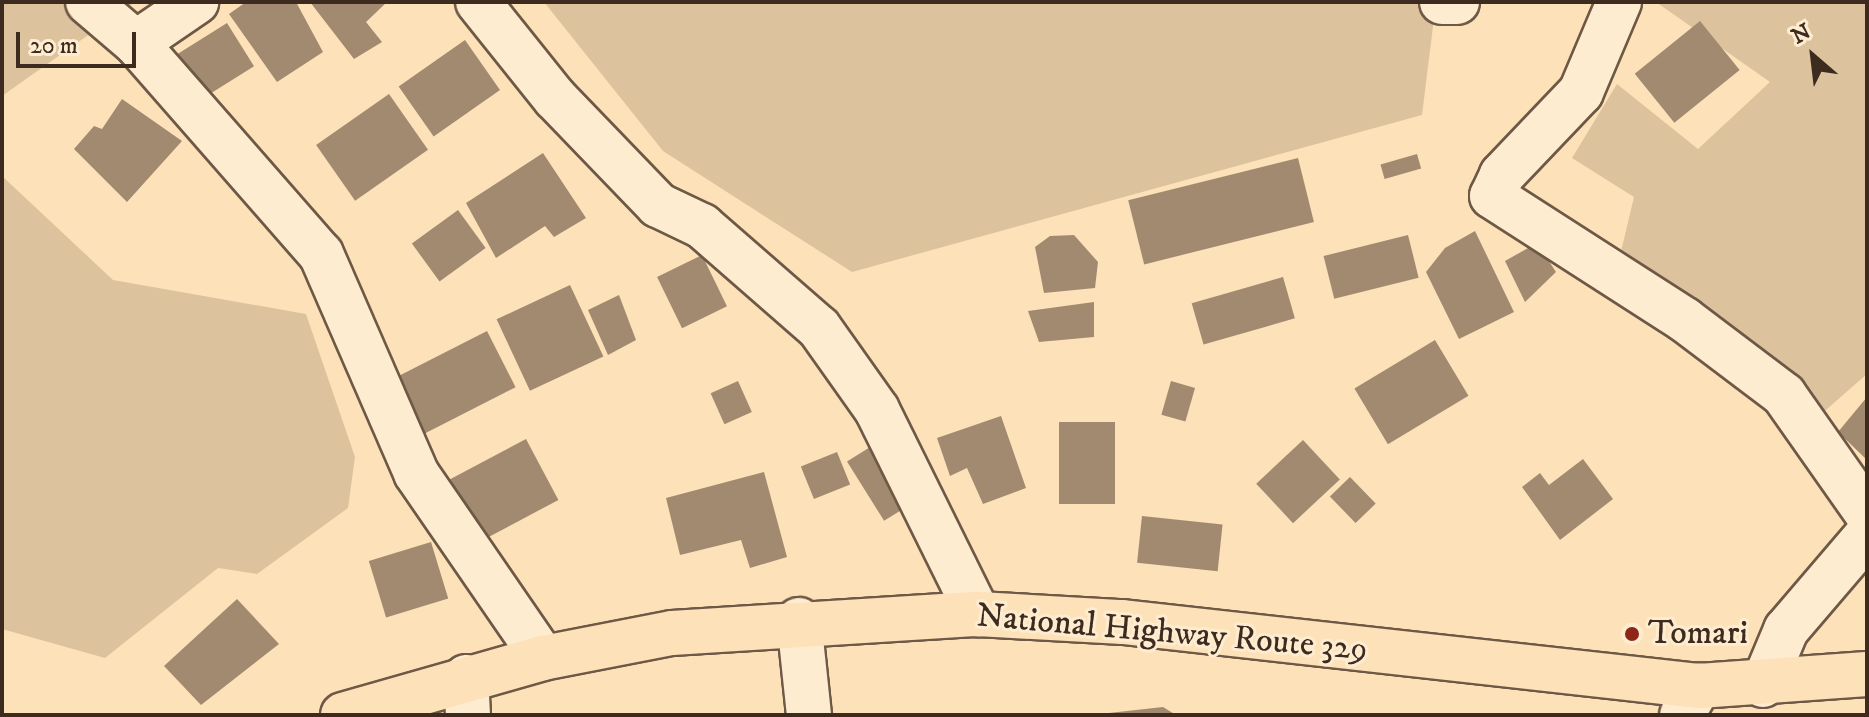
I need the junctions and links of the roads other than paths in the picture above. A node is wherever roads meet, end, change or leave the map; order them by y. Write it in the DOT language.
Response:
graph roads {
  1 [pos="88,2"];
  2 [pos="196,2"];
  3 [pos="478,2"];
  4 [pos="1442,2"];
  5 [pos="1457,2"];
  6 [pos="1619,2"];
  7 [pos="136,43"];
  8 [pos="1867,513"];
  9 [pos="1867,535"];
  10 [pos="978,614"];
  11 [pos="799,620"];
  12 [pos="543,658"];
  13 [pos="1867,674"];
  14 [pos="1763,685"];
  15 [pos="467,696"];
  16 [pos="1690,700"];
  17 [pos="343,715"];
  18 [pos="809,715"];
  1 -- 7 [label="street"];
  2 -- 7 [label="street"];
  3 -- 10 [label="street"];
  4 -- 5 [label="street"];
  6 -- 8 [label="street"];
  7 -- 12 [label="street"];
  9 -- 14 [label="street"];
  10 -- 11 [label="highway, National Highway Route 329"];
  10 -- 16 [label="highway, National Highway Route 329"];
  11 -- 12 [label="highway, National Highway Route 329"];
  11 -- 18 [label="street"];
  12 -- 15 [label="highway, National Highway Route 329"];
  13 -- 14 [label="highway, National Highway Route 329"];
  14 -- 16 [label="highway, National Highway Route 329"];
  15 -- 17 [label="highway, National Highway Route 329"];
}
